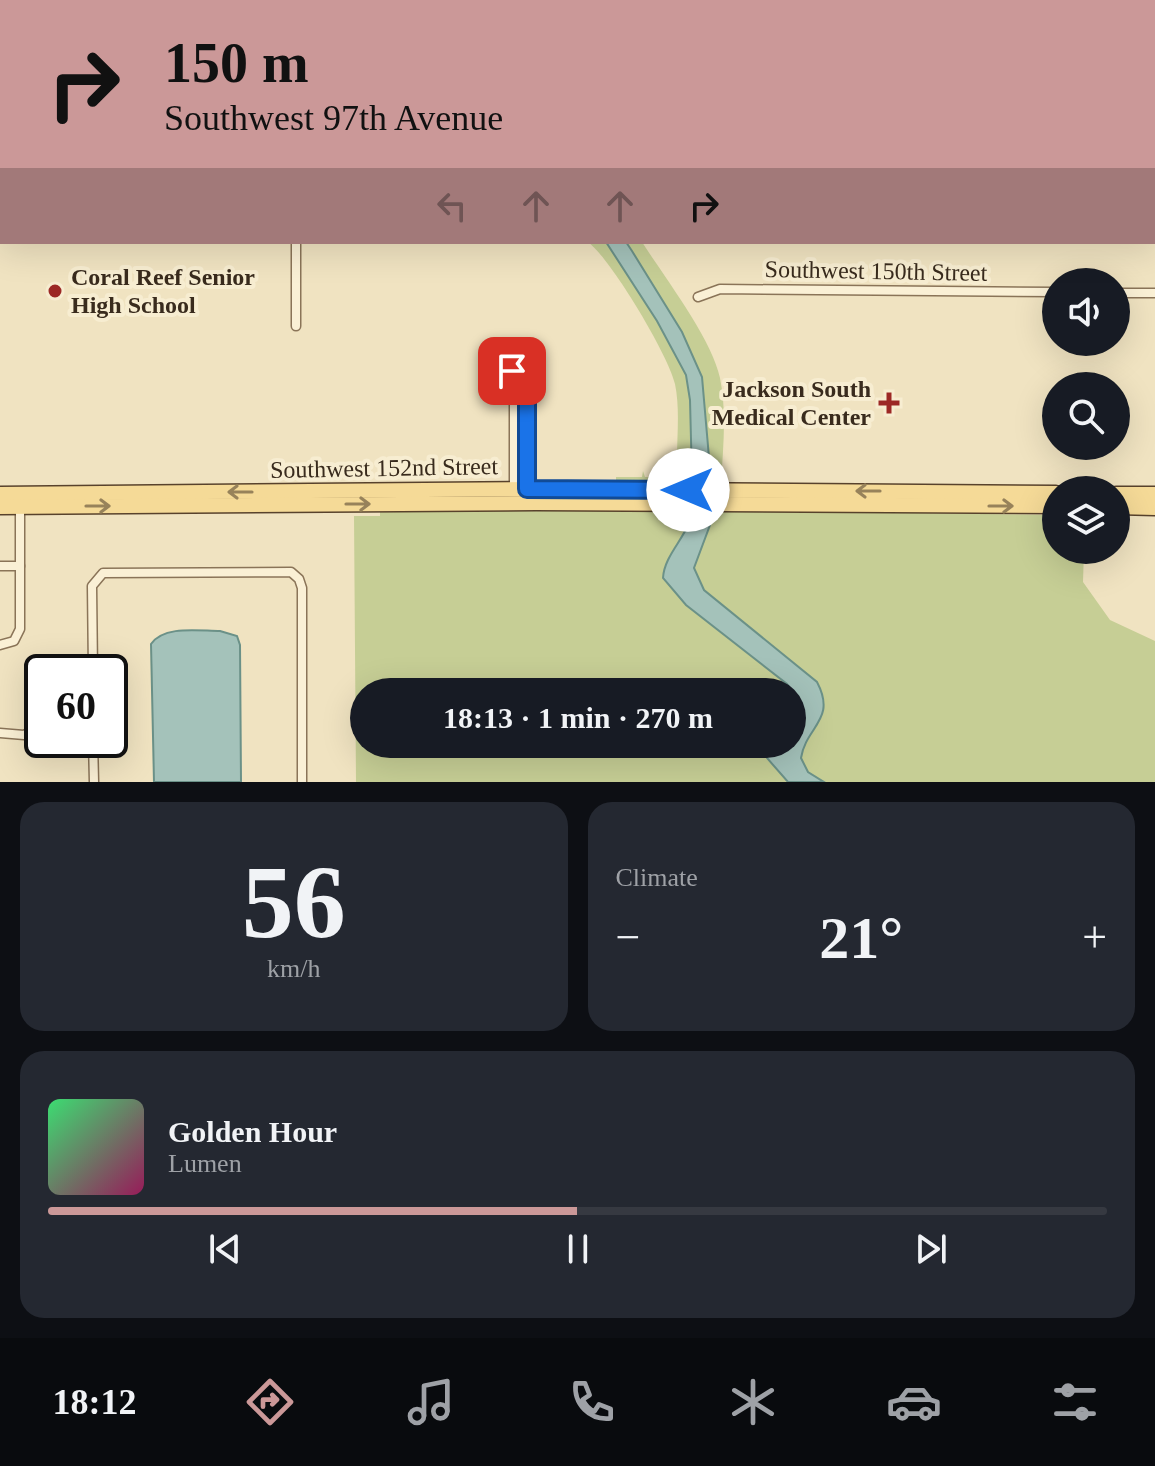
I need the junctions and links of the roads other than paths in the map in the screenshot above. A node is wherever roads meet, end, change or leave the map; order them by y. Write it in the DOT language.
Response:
graph roads {
  1 [pos="296,244"];
  2 [pos="1042,292"];
  3 [pos="1130,293"];
  4 [pos="1155,293"];
  5 [pos="698,297"];
  6 [pos="296,326"];
  7 [pos="1042,493"];
  8 [pos="0,494"];
  9 [pos="1130,494"];
  10 [pos="1155,494"];
  11 [pos="521,496"];
  12 [pos="710,497"];
  13 [pos="20,500"];
  14 [pos="1042,506"];
  15 [pos="0,507"];
  16 [pos="1130,507"];
  17 [pos="1155,508"];
  18 [pos="0,566"];
  19 [pos="20,566"];
  20 [pos="0,645"];
  21 [pos="93,654"];
  22 [pos="0,733"];
  23 [pos="24,735"];
  24 [pos="93,758"];
  25 [pos="94,782"];
  26 [pos="302,782"];
  1 -- 6 [label="street"];
  2 -- 5 [label="street, Southwest 150th Street"];
  3 -- 4 [label="street"];
  7 -- 12 [label="main road, Southwest 152nd Street, one-way"];
  8 -- 13 [label="main road, Southwest 152nd Street"];
  9 -- 10 [label="main road"];
  11 -- 11 [label="street"];
  11 -- 12 [label="main road, Southwest 152nd Street"];
  11 -- 13 [label="main road, Southwest 152nd Street"];
  12 -- 14 [label="main road, Southwest 152nd Street, one-way"];
  13 -- 15 [label="main road, Southwest 152nd Street"];
  13 -- 19 [label="street"];
  16 -- 17 [label="main road"];
  18 -- 19 [label="street"];
  19 -- 20 [label="street"];
  21 -- 26 [label="street"];
  22 -- 23 [label="street"];
  24 -- 25 [label="street"];
}
